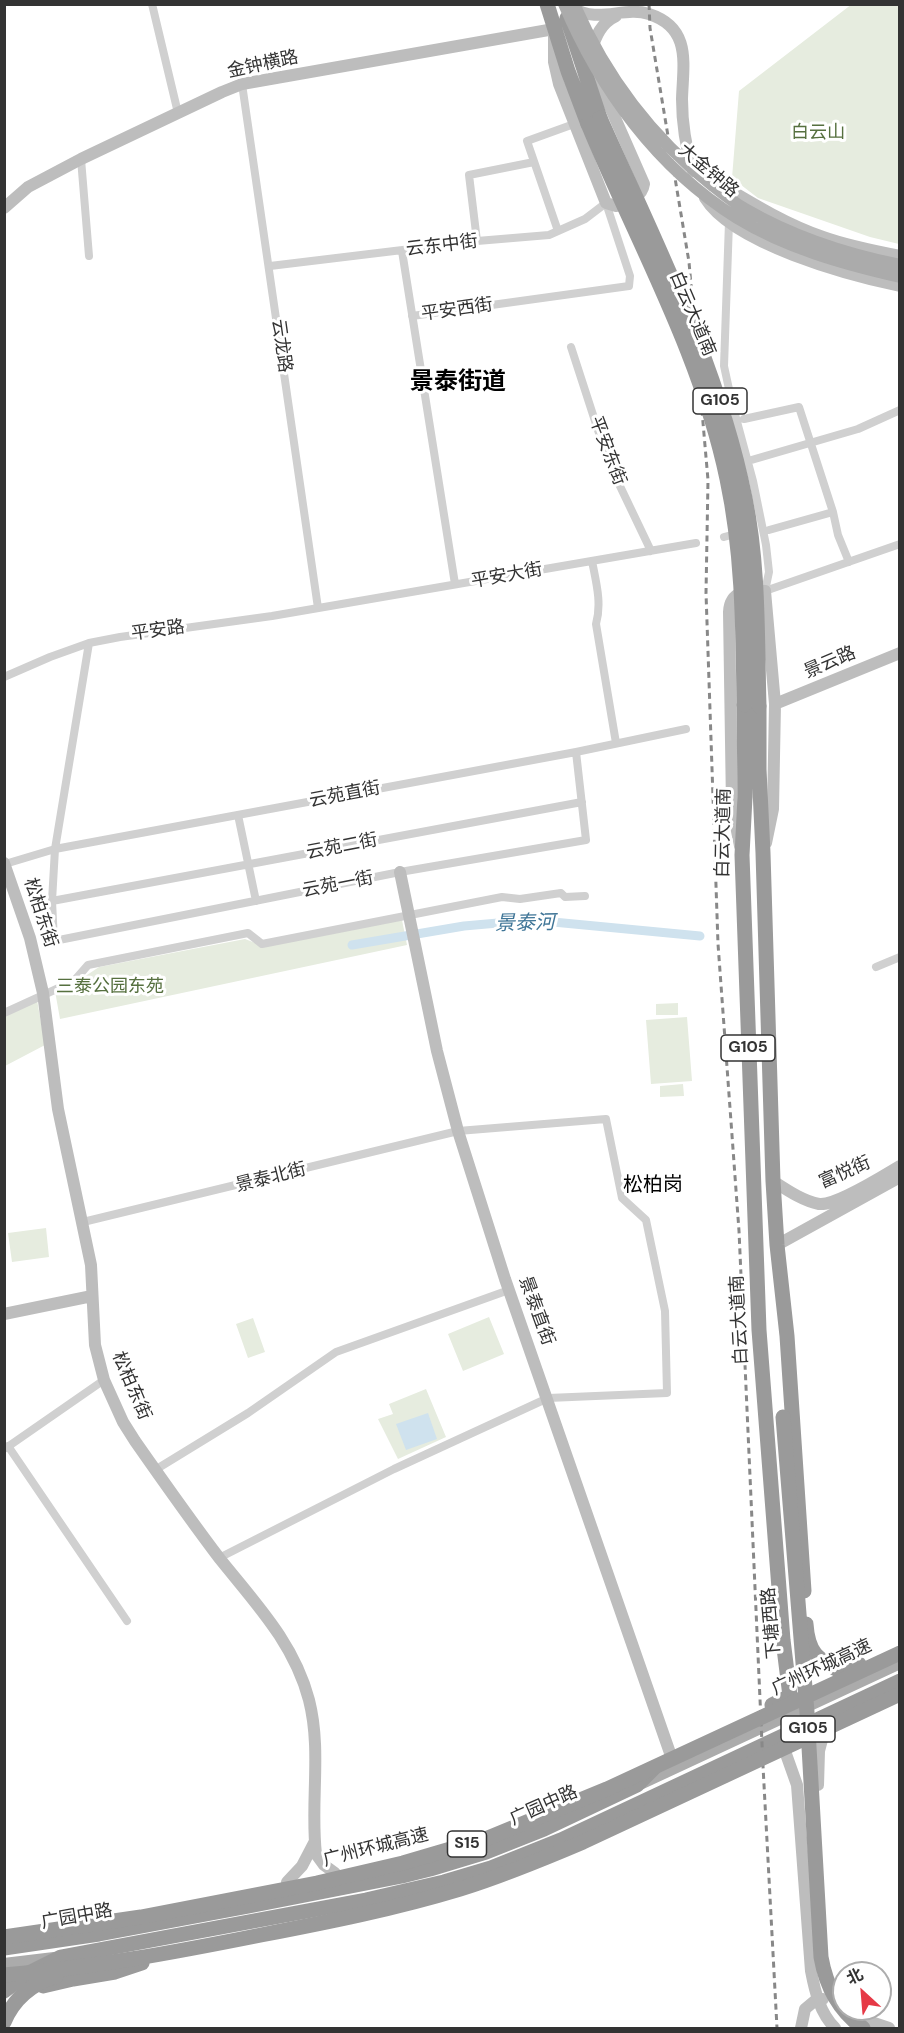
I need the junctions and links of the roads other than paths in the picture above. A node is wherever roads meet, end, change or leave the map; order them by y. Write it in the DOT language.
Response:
graph roads {
  1 [pos="152,4"];
  2 [pos="547,4"];
  3 [pos="565,4"];
  4 [pos="574,4"];
  5 [pos="619,14"];
  6 [pos="554,29"];
  7 [pos="589,58"];
  8 [pos="242,84"];
  9 [pos="178,113"];
  10 [pos="587,122"];
  11 [pos="687,153"];
  12 [pos="81,159"];
  13 [pos="534,162"];
  14 [pos="606,203"];
  15 [pos="4,208"];
  16 [pos="729,222"];
  17 [pos="558,231"];
  18 [pos="477,241"];
  19 [pos="402,251"];
  20 [pos="89,256"];
  21 [pos="900,256"];
  22 [pos="900,265"];
  23 [pos="270,266"];
  24 [pos="900,277"];
  25 [pos="900,286"];
  26 [pos="412,316"];
  27 [pos="571,347"];
  28 [pos="900,410"];
  29 [pos="744,419"];
  30 [pos="810,442"];
  31 [pos="748,461"];
  32 [pos="833,512"];
  33 [pos="766,529"];
  34 [pos="724,537"];
  35 [pos="696,543"];
  36 [pos="900,544"];
  37 [pos="651,551"];
  38 [pos="592,561"];
  39 [pos="849,562"];
  40 [pos="455,584"];
  41 [pos="765,591"];
  42 [pos="318,608"];
  43 [pos="89,643"];
  44 [pos="900,653"];
  45 [pos="4,677"];
  46 [pos="775,704"];
  47 [pos="751,705"];
  48 [pos="686,729"];
  49 [pos="616,743"];
  50 [pos="576,752"];
  51 [pos="582,802"];
  52 [pos="238,815"];
  53 [pos="55,849"];
  54 [pos="763,853"];
  55 [pos="742,855"];
  56 [pos="5,864"];
  57 [pos="248,864"];
  58 [pos="400,873"];
  59 [pos="585,896"];
  60 [pos="52,901"];
  61 [pos="256,901"];
  62 [pos="408,915"];
  63 [pos="900,957"];
  64 [pos="876,967"];
  65 [pos="43,993"];
  66 [pos="4,1013"];
  67 [pos="458,1131"];
  68 [pos="900,1166"];
  69 [pos="900,1177"];
  70 [pos="773,1181"];
  71 [pos="83,1222"];
  72 [pos="756,1240"];
  73 [pos="777,1245"];
  74 [pos="509,1290"];
  75 [pos="92,1296"];
  76 [pos="4,1314"];
  77 [pos="104,1380"];
  78 [pos="548,1398"];
  79 [pos="779,1418"];
  80 [pos="6,1448"];
  81 [pos="155,1470"];
  82 [pos="219,1558"];
  83 [pos="127,1621"];
  84 [pos="807,1635"];
  85 [pos="783,1640"];
  86 [pos="900,1645"];
  87 [pos="900,1653"];
  88 [pos="900,1663"];
  89 [pos="842,1672"];
  90 [pos="900,1681"];
  91 [pos="900,1689"];
  92 [pos="900,1694"];
  93 [pos="790,1696"];
  94 [pos="900,1702"];
  95 [pos="885,1709"];
  96 [pos="823,1736"];
  97 [pos="670,1753"];
  98 [pos="786,1754"];
  99 [pos="637,1785"];
  100 [pos="565,1801"];
  101 [pos="643,1802"];
  102 [pos="600,1803"];
  103 [pos="679,1805"];
  104 [pos="315,1842"];
  105 [pos="335,1873"];
  106 [pos="287,1882"];
  107 [pos="360,1885"];
  108 [pos="207,1898"];
  109 [pos="249,1906"];
  110 [pos="120,1914"];
  111 [pos="173,1920"];
  112 [pos="263,1920"];
  113 [pos="4,1931"];
  114 [pos="99,1934"];
  115 [pos="4,1937"];
  116 [pos="157,1940"];
  117 [pos="240,1946"];
  118 [pos="4,1948"];
  119 [pos="61,1957"];
  120 [pos="182,1957"];
  121 [pos="142,1963"];
  122 [pos="4,1964"];
  123 [pos="4,1975"];
  124 [pos="832,1977"];
  125 [pos="4,1991"];
  126 [pos="817,2000"];
  127 [pos="832,2000"];
  128 [pos="4,2013"];
  129 [pos="4,2022"];
  130 [pos="874,2026"];
  131 [pos="801,2028"];
  132 [pos="835,2028"];
  133 [pos="850,2028"];
  1 -- 9 [label="street"];
  2 -- 6 [label="highway, 白云大道南 / G105"];
  3 -- 5 [label="street"];
  3 -- 7 [label="street"];
  3 -- 10 [label="highway, 白云大道南 / G105"];
  3 -- 24 [label="main road, 大金钟路, bridge"];
  4 -- 22 [label="main road, 大金钟路, bridge"];
  5 -- 7 [label="street"];
  5 -- 11 [label="street"];
  6 -- 8 [label="street, 金钟横路"];
  6 -- 10 [label="highway, 白云大道南 / G105"];
  7 -- 14 [label="street"];
  8 -- 9 [label="street, 金钟横路"];
  8 -- 23 [label="street, 云龙路"];
  9 -- 12 [label="street, 金钟横路"];
  10 -- 13 [label="street"];
  10 -- 14 [label="street"];
  10 -- 47 [label="highway, 白云大道南 / G105, bridge"];
  11 -- 16 [label="street"];
  11 -- 21 [label="street"];
  12 -- 15 [label="street, 金钟横路"];
  12 -- 20 [label="street"];
  13 -- 17 [label="street"];
  13 -- 18 [label="street"];
  14 -- 17 [label="street, 云东中街"];
  14 -- 26 [label="street, 平安西街"];
  16 -- 25 [label="street"];
  16 -- 31 [label="street"];
  17 -- 18 [label="street, 云东中街"];
  18 -- 19 [label="street, 云东中街"];
  19 -- 23 [label="street, 云东中街"];
  19 -- 26 [label="street"];
  23 -- 42 [label="street, 云龙路"];
  26 -- 40 [label="street, 平安西街"];
  27 -- 37 [label="street, 平安东街"];
  28 -- 30 [label="street"];
  29 -- 30 [label="street"];
  30 -- 31 [label="street"];
  30 -- 32 [label="street"];
  31 -- 33 [label="street"];
  32 -- 33 [label="street"];
  32 -- 39 [label="street"];
  33 -- 34 [label="street"];
  33 -- 41 [label="street"];
  35 -- 37 [label="street, 平安大街"];
  36 -- 39 [label="street"];
  37 -- 38 [label="street, 平安大街"];
  38 -- 40 [label="street, 平安大街"];
  38 -- 49 [label="street"];
  39 -- 41 [label="street"];
  40 -- 42 [label="street, 平安大街"];
  41 -- 46 [label="street"];
  41 -- 55 [label="street"];
  42 -- 43 [label="street, 平安路"];
  43 -- 45 [label="street, 平安路"];
  43 -- 53 [label="street"];
  44 -- 46 [label="street, 景云路"];
  46 -- 54 [label="street"];
  47 -- 54 [label="highway, 白云大道南 / G105"];
  47 -- 55 [label="highway, 白云大道南 / G105"];
  48 -- 49 [label="street, 云苑直街"];
  49 -- 50 [label="street, 云苑直街"];
  50 -- 51 [label="street"];
  50 -- 52 [label="street, 云苑直街"];
  51 -- 57 [label="street, 云苑二街"];
  51 -- 58 [label="street, 云苑一街"];
  52 -- 53 [label="street, 云苑直街"];
  52 -- 57 [label="street"];
  53 -- 56 [label="street, 云苑直街"];
  53 -- 60 [label="street"];
  54 -- 70 [label="highway, 白云大道南 / G105"];
  55 -- 72 [label="highway, 白云大道南 / G105"];
  56 -- 65 [label="street, 松柏东街"];
  57 -- 60 [label="street, 云苑二街"];
  57 -- 61 [label="street"];
  58 -- 61 [label="street, 云苑一街"];
  58 -- 62 [label="street, 景泰直街"];
  59 -- 62 [label="street"];
  60 -- 61 [label="street, 云苑一街"];
  62 -- 65 [label="street"];
  62 -- 67 [label="street, 景泰直街"];
  63 -- 64 [label="street"];
  65 -- 66 [label="street"];
  65 -- 71 [label="street, 松柏东街"];
  67 -- 71 [label="street, 景泰北街"];
  67 -- 74 [label="street, 景泰直街"];
  67 -- 78 [label="street, 景泰北街"];
  68 -- 70 [label="street, 富悦街"];
  69 -- 73 [label="street, 富悦街"];
  70 -- 73 [label="highway, 白云大道南 / G105"];
  71 -- 75 [label="street, 松柏东街"];
  72 -- 79 [label="highway, 下塘西路 / G105"];
  72 -- 85 [label="highway, 白云大道南"];
  73 -- 79 [label="highway, 下塘西路 / G105"];
  73 -- 84 [label="highway, 白云大道南"];
  74 -- 78 [label="street, 景泰直街"];
  74 -- 81 [label="street"];
  75 -- 76 [label="street"];
  75 -- 77 [label="street, 松柏东街"];
  77 -- 80 [label="street"];
  77 -- 81 [label="street, 松柏东街"];
  78 -- 82 [label="street"];
  78 -- 97 [label="street, 景泰直街"];
  79 -- 130 [label="highway, 下塘西路 / G105, bridge"];
  79 -- 133 [label="highway, 下塘西路 / G105, bridge"];
  80 -- 83 [label="street"];
  81 -- 82 [label="street, 松柏东街"];
  82 -- 104 [label="street, 松柏东街"];
  84 -- 85 [label="highway"];
  84 -- 89 [label="highway, 白云大道南"];
  85 -- 93 [label="highway, 白云大道南"];
  86 -- 89 [label="highway"];
  87 -- 115 [label="highway, 广州环城高速 / S15, bridge"];
  88 -- 99 [label="main road, 广园中路"];
  89 -- 93 [label="main road"];
  90 -- 101 [label="highway, 广园中路"];
  91 -- 95 [label="main road"];
  92 -- 123 [label="highway, S15, bridge"];
  93 -- 97 [label="highway"];
  94 -- 95 [label="main road"];
  95 -- 96 [label="main road"];
  96 -- 98 [label="main road"];
  96 -- 124 [label="street"];
  97 -- 99 [label="highway"];
  97 -- 100 [label="main road"];
  98 -- 103 [label="main road"];
  98 -- 126 [label="street"];
  99 -- 102 [label="highway, 广园中路"];
  100 -- 102 [label="main road"];
  100 -- 105 [label="main road"];
  101 -- 103 [label="main road"];
  101 -- 112 [label="highway, 广园中路"];
  102 -- 107 [label="highway, 广园中路"];
  103 -- 117 [label="main road"];
  104 -- 105 [label="street"];
  104 -- 106 [label="street"];
  105 -- 106 [label="main road"];
  105 -- 107 [label="main road"];
  106 -- 108 [label="main road"];
  106 -- 109 [label="main road"];
  107 -- 109 [label="highway, 广园中路"];
  108 -- 110 [label="main road"];
  108 -- 111 [label="main road"];
  109 -- 111 [label="highway, 广园中路"];
  110 -- 113 [label="main road"];
  110 -- 114 [label="main road"];
  111 -- 114 [label="highway, 广园中路"];
  112 -- 116 [label="highway, 广园中路"];
  112 -- 117 [label="main road"];
  114 -- 118 [label="highway, 广园中路"];
  116 -- 119 [label="highway, 广园中路"];
  116 -- 120 [label="main road"];
  117 -- 120 [label="main road"];
  119 -- 122 [label="main road, 广园中路"];
  119 -- 125 [label="highway"];
  120 -- 121 [label="main road"];
  121 -- 128 [label="highway"];
  121 -- 129 [label="highway, bridge"];
  126 -- 127 [label="street"];
  126 -- 131 [label="street"];
  126 -- 132 [label="street"];
}
